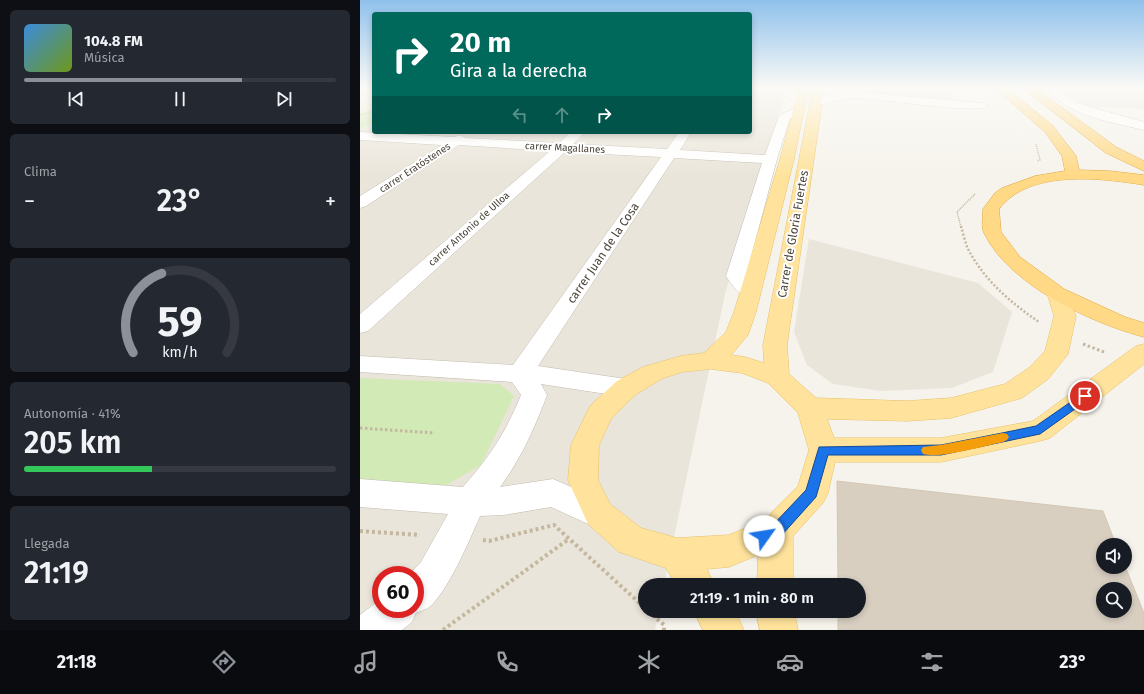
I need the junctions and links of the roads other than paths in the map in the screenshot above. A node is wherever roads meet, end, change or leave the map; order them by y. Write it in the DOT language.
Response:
graph roads {
  1 [pos="785,117"];
  2 [pos="802,117"];
  3 [pos="806,117"];
  4 [pos="1036,117"];
  5 [pos="1067,117"];
  6 [pos="1110,117"];
  7 [pos="1144,126"];
  8 [pos="372,129"];
  9 [pos="468,134"];
  10 [pos="577,134"];
  11 [pos="685,134"];
  12 [pos="360,136"];
  13 [pos="456,142"];
  14 [pos="561,147"];
  15 [pos="671,154"];
  16 [pos="770,159"];
  17 [pos="1144,167"];
  18 [pos="1073,175"];
  19 [pos="1144,180"];
  20 [pos="360,203"];
  21 [pos="750,292"];
  22 [pos="1057,293"];
  23 [pos="360,326"];
  24 [pos="1144,330"];
  25 [pos="1144,352"];
  26 [pos="711,361"];
  27 [pos="360,364"];
  28 [pos="520,374"];
  29 [pos="777,377"];
  30 [pos="626,388"];
  31 [pos="810,408"];
  32 [pos="823,450"];
  33 [pos="360,493"];
  34 [pos="470,502"];
  35 [pos="599,514"];
  36 [pos="776,531"];
  37 [pos="677,555"];
  38 [pos="692,578"];
  39 [pos="775,578"];
  40 [pos="424,584"];
  41 [pos="387,618"];
  42 [pos="717,618"];
  43 [pos="776,618"];
  44 [pos="371,630"];
  45 [pos="725,630"];
  46 [pos="779,630"];
  1 -- 16 [label="street"];
  2 -- 21 [label="main road, Carrer de Gloria Fuertes"];
  3 -- 29 [label="main road, Carrer de Gloria Fuertes"];
  4 -- 18 [label="highway"];
  5 -- 17 [label="highway"];
  6 -- 7 [label="street"];
  8 -- 12 [label="street"];
  9 -- 13 [label="street, carrer Eratóstenes"];
  10 -- 14 [label="street, carrer Antonio de Ulloa"];
  11 -- 15 [label="street, carrer Juan de la Cosa"];
  12 -- 13 [label="street, carrer Magallanes"];
  13 -- 14 [label="street, carrer Magallanes"];
  13 -- 20 [label="street, carrer Eratóstenes"];
  14 -- 15 [label="street, carrer Magallanes"];
  14 -- 23 [label="street, carrer Antonio de Ulloa"];
  15 -- 16 [label="street, carrer Magallanes"];
  15 -- 28 [label="street, carrer Juan de la Cosa"];
  16 -- 21 [label="street"];
  18 -- 19 [label="highway"];
  18 -- 22 [label="highway"];
  21 -- 26 [label="main road, Carrer de Gloria Fuertes"];
  22 -- 24 [label="highway"];
  22 -- 31 [label="main road"];
  25 -- 32 [label="main road"];
  26 -- 29 [label="main road"];
  26 -- 30 [label="main road"];
  27 -- 28 [label="street"];
  28 -- 30 [label="street"];
  28 -- 34 [label="street"];
  29 -- 31 [label="main road"];
  30 -- 35 [label="main road"];
  31 -- 32 [label="main road"];
  32 -- 36 [label="main road"];
  33 -- 34 [label="street"];
  34 -- 35 [label="street"];
  34 -- 40 [label="street"];
  35 -- 37 [label="main road"];
  36 -- 37 [label="main road"];
  36 -- 39 [label="main road"];
  37 -- 38 [label="main road"];
  41 -- 44 [label="street"];
  42 -- 45 [label="main road"];
  43 -- 46 [label="main road"];
}
